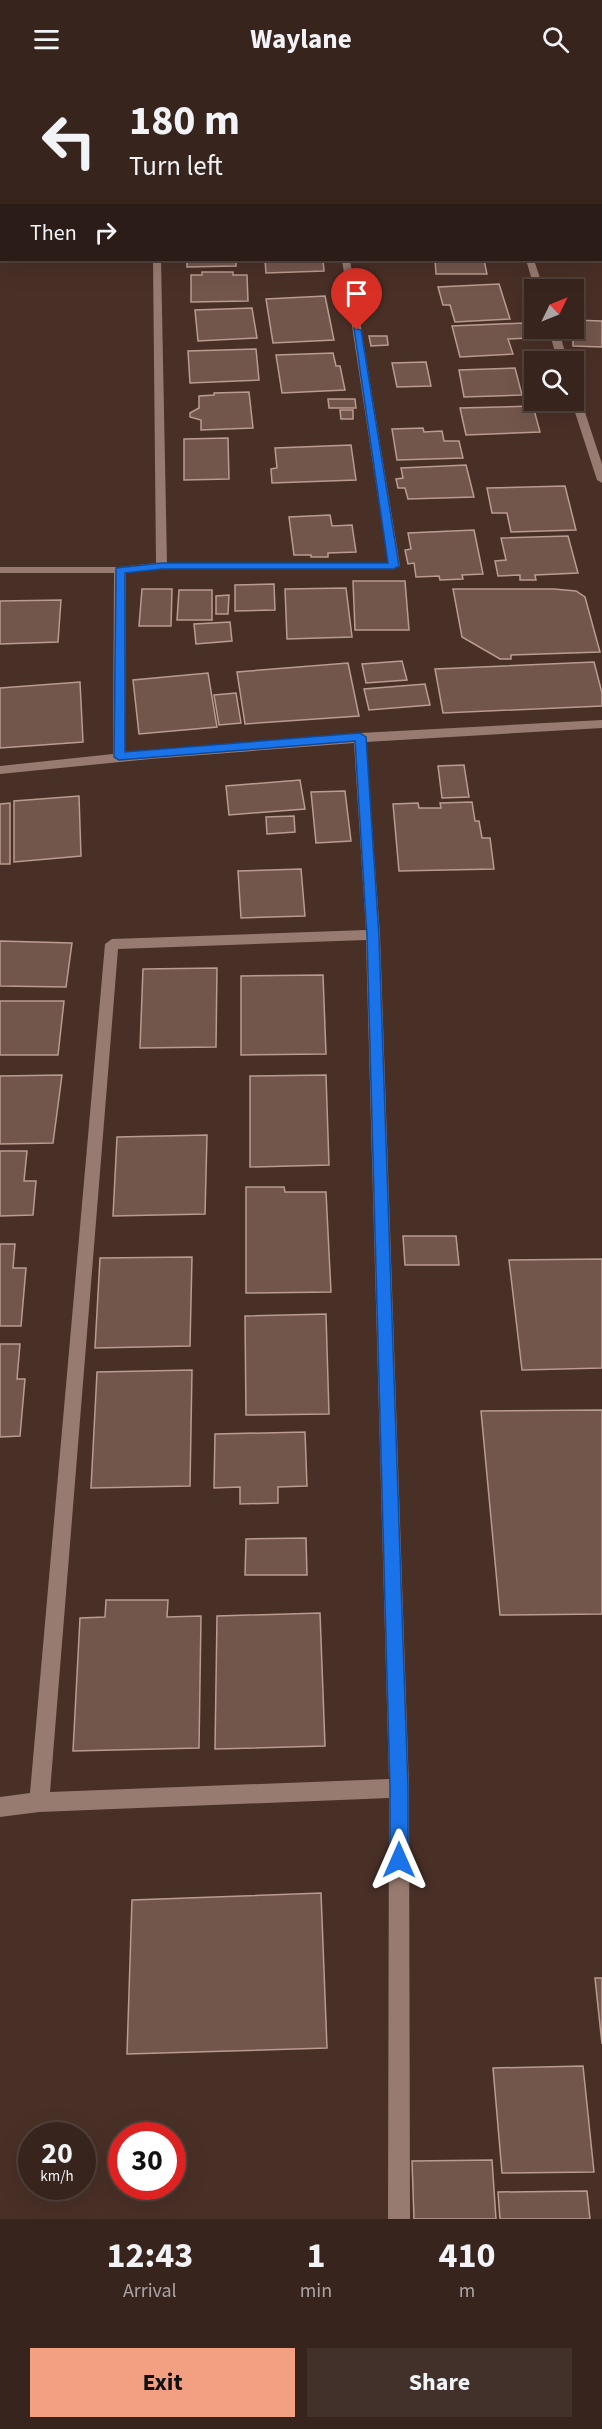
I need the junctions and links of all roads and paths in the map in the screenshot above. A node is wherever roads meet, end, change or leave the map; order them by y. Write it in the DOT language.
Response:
graph roads {
  1 [pos="157,261"];
  2 [pos="346,261"];
  3 [pos="530,261"];
  4 [pos="536,279"];
  5 [pos="580,411"];
  6 [pos="602,480"];
  7 [pos="162,566"];
  8 [pos="0,570"];
  9 [pos="120,570"];
  10 [pos="602,724"];
  11 [pos="360,737"];
  12 [pos="119,757"];
  13 [pos="0,770"];
  14 [pos="373,936"];
  15 [pos="399,1788"];
  16 [pos="39,1802"];
  17 [pos="0,1807"];
  18 [pos="399,2219"];
  1 -- 7 [label="street"];
  2 -- 7 [label="street"];
  3 -- 4 [label="street"];
  5 -- 6 [label="street"];
  7 -- 9 [label="street"];
  8 -- 9 [label="street"];
  9 -- 12 [label="street"];
  10 -- 11 [label="street"];
  11 -- 12 [label="street"];
  11 -- 14 [label="street"];
  12 -- 13 [label="street"];
  14 -- 15 [label="street"];
  14 -- 16 [label="street"];
  15 -- 16 [label="street"];
  15 -- 18 [label="street"];
  16 -- 17 [label="street"];
}
